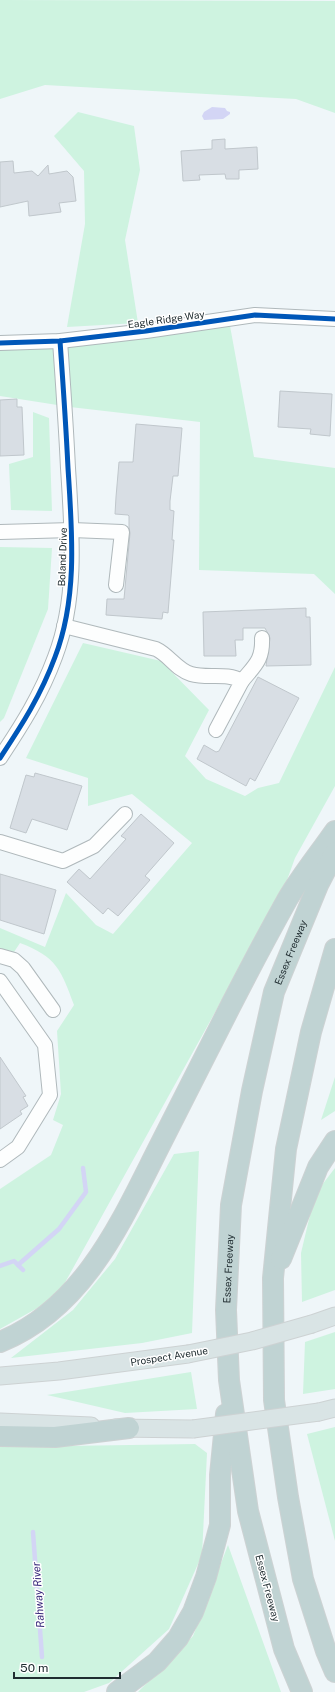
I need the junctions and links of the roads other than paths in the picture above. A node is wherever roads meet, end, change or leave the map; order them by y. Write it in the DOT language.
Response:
graph roads {
  1 [pos="335,319"];
  2 [pos="60,341"];
  3 [pos="0,344"];
  4 [pos="72,530"];
  5 [pos="0,532"];
  6 [pos="116,585"];
  7 [pos="64,626"];
  8 [pos="262,638"];
  9 [pos="242,681"];
  10 [pos="216,730"];
  11 [pos="0,758"];
  12 [pos="125,814"];
  13 [pos="335,831"];
  14 [pos="0,842"];
  15 [pos="335,852"];
  16 [pos="335,949"];
  17 [pos="0,956"];
  18 [pos="0,980"];
  19 [pos="53,1010"];
  20 [pos="335,1141"];
  21 [pos="0,1160"];
  22 [pos="273,1278"];
  23 [pos="335,1316"];
  24 [pos="0,1342"];
  25 [pos="0,1376"];
  26 [pos="229,1380"];
  27 [pos="327,1410"];
  28 [pos="0,1422"];
  29 [pos="129,1428"];
  30 [pos="0,1436"];
  31 [pos="335,1672"];
  32 [pos="117,1692"];
  33 [pos="302,1692"];
  1 -- 2 [label="street, Eagle Ridge Way"];
  2 -- 3 [label="street, Eagle Ridge Way"];
  2 -- 4 [label="street, Boland Drive"];
  4 -- 5 [label="street"];
  4 -- 6 [label="street"];
  4 -- 7 [label="street, Boland Drive"];
  7 -- 9 [label="street"];
  7 -- 11 [label="street, Boland Drive"];
  8 -- 9 [label="street"];
  9 -- 10 [label="street"];
  12 -- 14 [label="street"];
  13 -- 24 [label="highway"];
  15 -- 26 [label="highway, Essex Freeway"];
  16 -- 22 [label="highway"];
  17 -- 19 [label="street"];
  18 -- 21 [label="street"];
  20 -- 22 [label="highway"];
  22 -- 31 [label="highway"];
  23 -- 25 [label="main road, Prospect Avenue, bridge"];
  26 -- 32 [label="highway"];
  26 -- 33 [label="highway, Essex Freeway"];
  27 -- 29 [label="main road, bridge"];
  28 -- 29 [label="main road"];
  29 -- 30 [label="highway"];
}
